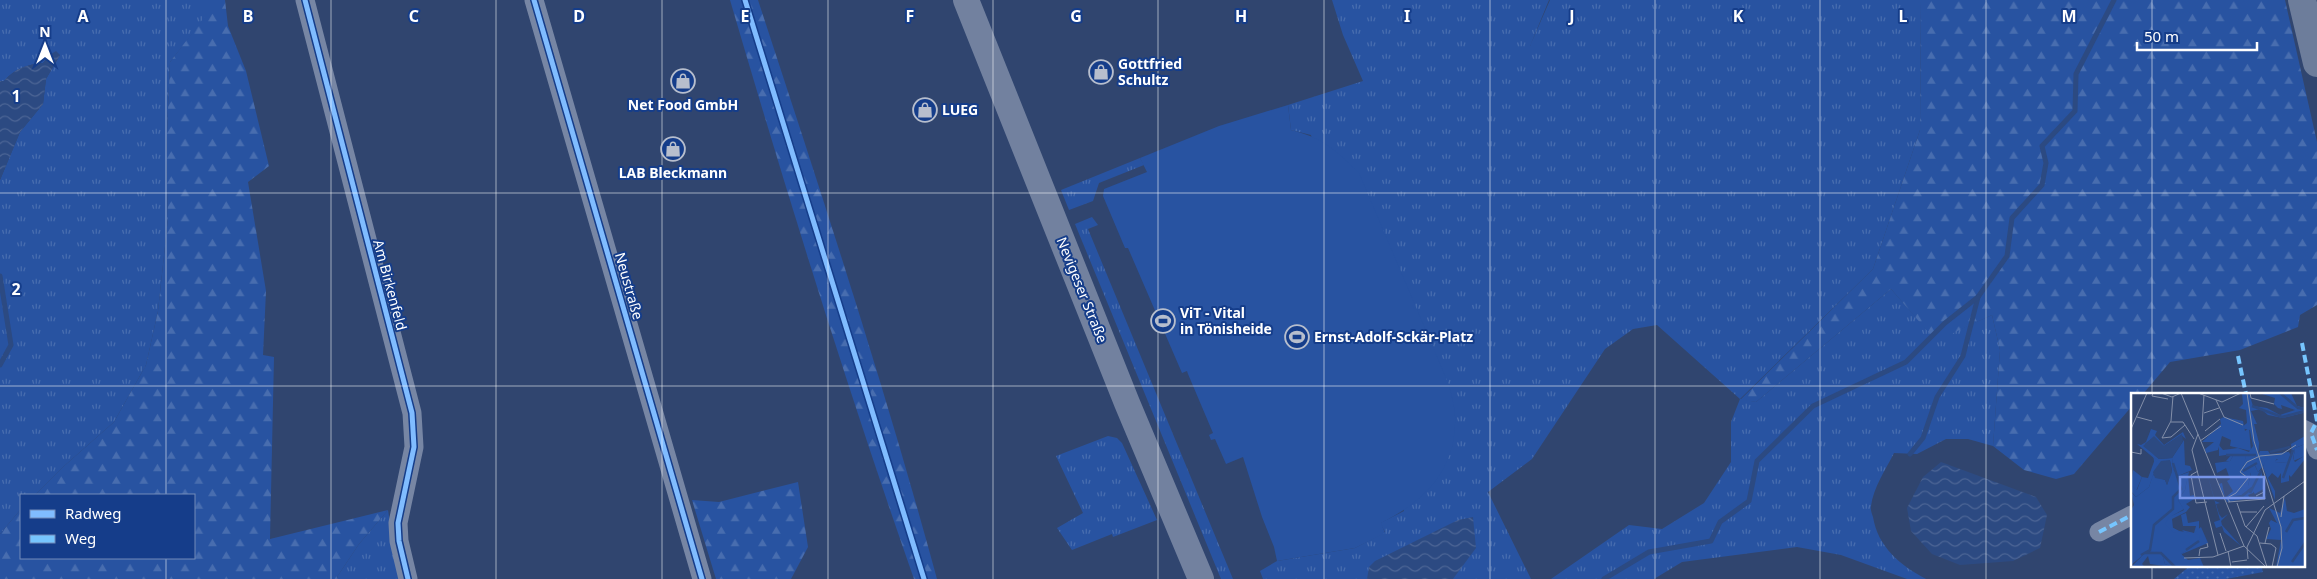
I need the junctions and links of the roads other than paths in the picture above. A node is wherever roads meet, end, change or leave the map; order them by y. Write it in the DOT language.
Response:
graph roads {
  1 [pos="305,0"];
  2 [pos="534,0"];
  3 [pos="966,0"];
  4 [pos="2302,0"];
  5 [pos="2316,60"];
  6 [pos="2304,430"];
  7 [pos="2317,450"];
  8 [pos="2131,516"];
  9 [pos="2099,532"];
  10 [pos="408,579"];
  11 [pos="702,579"];
  12 [pos="1201,579"];
  1 -- 10 [label="street, Am Birkenfeld"];
  2 -- 11 [label="street, Neustraße"];
  3 -- 12 [label="main road, Nevigeser Straße"];
  4 -- 5 [label="highway"];
  6 -- 7 [label="street"];
  8 -- 9 [label="street"];
}
